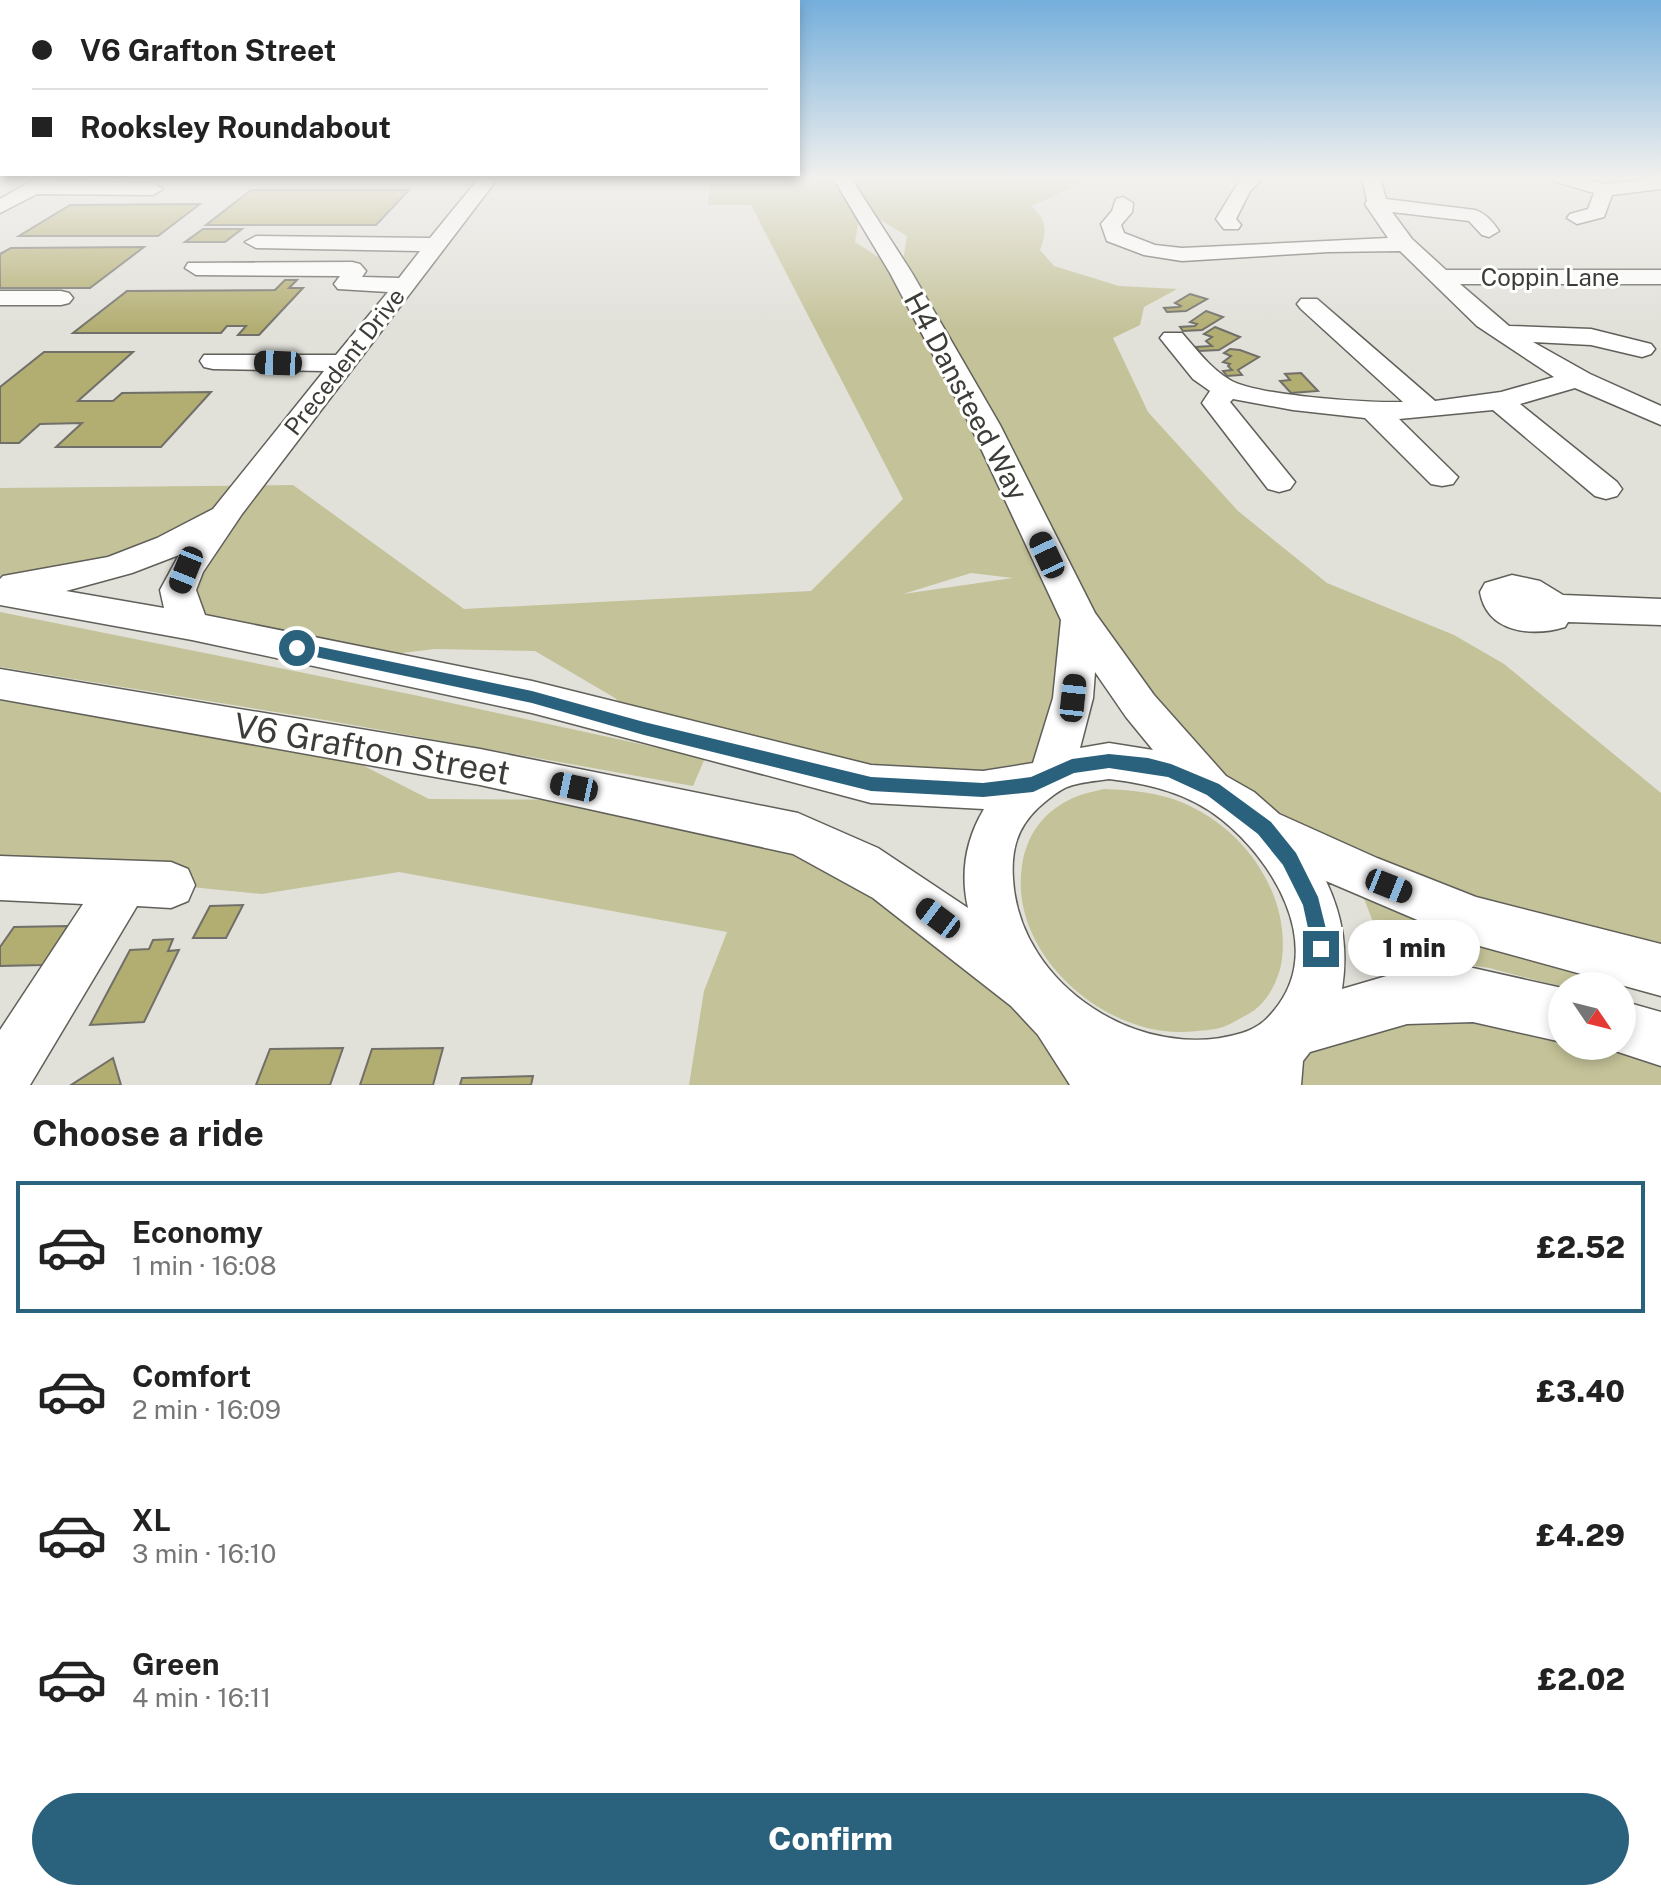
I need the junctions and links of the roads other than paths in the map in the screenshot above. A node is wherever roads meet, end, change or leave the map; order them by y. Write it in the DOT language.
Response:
graph roads {
  1 [pos="450,229"];
  2 [pos="873,229"];
  3 [pos="1112,229"];
  4 [pos="1390,229"];
  5 [pos="256,242"];
  6 [pos="437,245"];
  7 [pos="1404,245"];
  8 [pos="196,268"];
  9 [pos="1440,277"];
  10 [pos="1659,279"];
  11 [pos="405,285"];
  12 [pos="0,298"];
  13 [pos="61,298"];
  14 [pos="1309,304"];
  15 [pos="1502,333"];
  16 [pos="1173,338"];
  17 [pos="1642,349"];
  18 [pos="213,361"];
  19 [pos="345,363"];
  20 [pos="1579,378"];
  21 [pos="1225,389"];
  22 [pos="1500,401"];
  23 [pos="1427,409"];
  24 [pos="1373,410"];
  25 [pos="1661,416"];
  26 [pos="1442,477"];
  27 [pos="1279,482"];
  28 [pos="1606,489"];
  29 [pos="231,507"];
  30 [pos="0,586"];
  31 [pos="0,592"];
  32 [pos="1553,608"];
  33 [pos="1661,612"];
  34 [pos="1079,616"];
  35 [pos="192,626"];
  36 [pos="0,684"];
  37 [pos="1042,779"];
  38 [pos="1213,790"];
  39 [pos="1264,828"];
  40 [pos="0,878"];
  41 [pos="1661,970"];
  42 [pos="1039,998"];
  43 [pos="1548,1012"];
  44 [pos="1636,1032"];
  45 [pos="1661,1039"];
  46 [pos="1280,1055"];
  47 [pos="0,1081"];
  48 [pos="1104,1085"];
  1 -- 6 [label="street, Precedent Drive"];
  2 -- 34 [label="street, H4 Dansteed Way"];
  3 -- 7 [label="street"];
  4 -- 7 [label="street"];
  5 -- 6 [label="street"];
  6 -- 11 [label="street, Precedent Drive"];
  7 -- 9 [label="street"];
  8 -- 11 [label="street"];
  9 -- 10 [label="street, Coppin Lane"];
  9 -- 15 [label="street"];
  11 -- 19 [label="street, Precedent Drive"];
  12 -- 13 [label="street"];
  14 -- 23 [label="street"];
  15 -- 17 [label="street"];
  15 -- 20 [label="street"];
  16 -- 21 [label="street"];
  18 -- 19 [label="street"];
  19 -- 29 [label="street, Precedent Drive"];
  20 -- 22 [label="street"];
  20 -- 25 [label="street"];
  21 -- 24 [label="street"];
  21 -- 27 [label="street"];
  22 -- 23 [label="street"];
  22 -- 28 [label="street"];
  23 -- 24 [label="street"];
  24 -- 26 [label="street"];
  29 -- 30 [label="street, Precedent Drive"];
  29 -- 35 [label="street, Precedent Drive"];
  31 -- 35 [label="street"];
  32 -- 33 [label="street"];
  34 -- 37 [label="street"];
  34 -- 38 [label="street, H4 Dansteed Way"];
  35 -- 37 [label="street"];
  36 -- 42 [label="street, V6 Grafton Street"];
  37 -- 38 [label="street"];
  37 -- 42 [label="street"];
  38 -- 39 [label="street"];
  39 -- 41 [label="street"];
  39 -- 46 [label="street"];
  40 -- 47 [label="street"];
  42 -- 46 [label="street"];
  42 -- 48 [label="street"];
  43 -- 46 [label="street"];
  44 -- 45 [label="street"];
}
